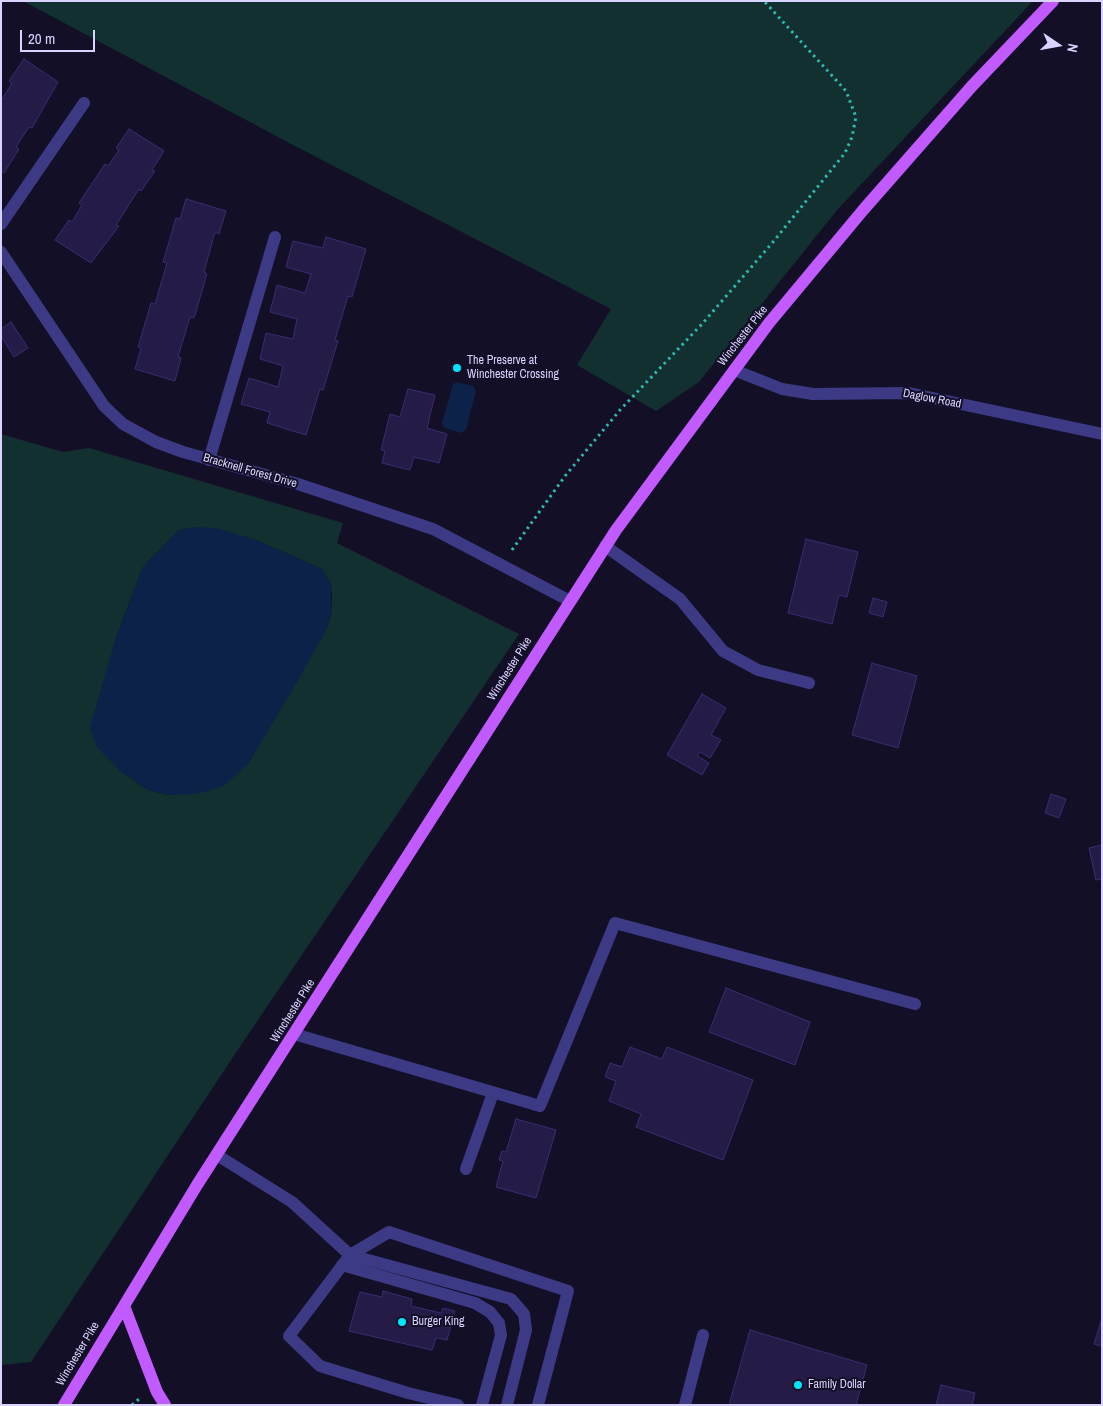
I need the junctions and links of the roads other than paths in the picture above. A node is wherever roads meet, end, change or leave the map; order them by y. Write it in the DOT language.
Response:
graph roads {
  1 [pos="1053,1"];
  2 [pos="84,103"];
  3 [pos="1,224"];
  4 [pos="275,237"];
  5 [pos="1,252"];
  6 [pos="734,370"];
  7 [pos="1102,434"];
  8 [pos="209,460"];
  9 [pos="605,546"];
  10 [pos="570,601"];
  11 [pos="810,683"];
  12 [pos="915,1004"];
  13 [pos="294,1034"];
  14 [pos="493,1093"];
  15 [pos="217,1155"];
  16 [pos="466,1169"];
  17 [pos="350,1255"];
  18 [pos="342,1265"];
  19 [pos="124,1306"];
  20 [pos="702,1335"];
  21 [pos="64,1405"];
  22 [pos="165,1405"];
  23 [pos="458,1405"];
  24 [pos="482,1405"];
  25 [pos="507,1405"];
  26 [pos="538,1405"];
  27 [pos="685,1405"];
  1 -- 6 [label="main road, Winchester Pike"];
  2 -- 3 [label="street"];
  4 -- 8 [label="street"];
  5 -- 8 [label="street, Bracknell Forest Drive"];
  6 -- 7 [label="street, Daglow Road"];
  6 -- 9 [label="main road, Winchester Pike"];
  8 -- 10 [label="street, Bracknell Forest Drive"];
  9 -- 10 [label="main road, Winchester Pike"];
  9 -- 11 [label="street"];
  10 -- 13 [label="main road, Winchester Pike"];
  12 -- 14 [label="street"];
  13 -- 14 [label="street"];
  13 -- 15 [label="main road, Winchester Pike"];
  14 -- 16 [label="street"];
  15 -- 17 [label="street"];
  15 -- 19 [label="main road, Winchester Pike"];
  17 -- 18 [label="street"];
  17 -- 25 [label="street"];
  17 -- 26 [label="street"];
  18 -- 23 [label="street"];
  18 -- 24 [label="street"];
  19 -- 21 [label="main road, Winchester Pike"];
  19 -- 22 [label="main road"];
  20 -- 27 [label="street"];
}
